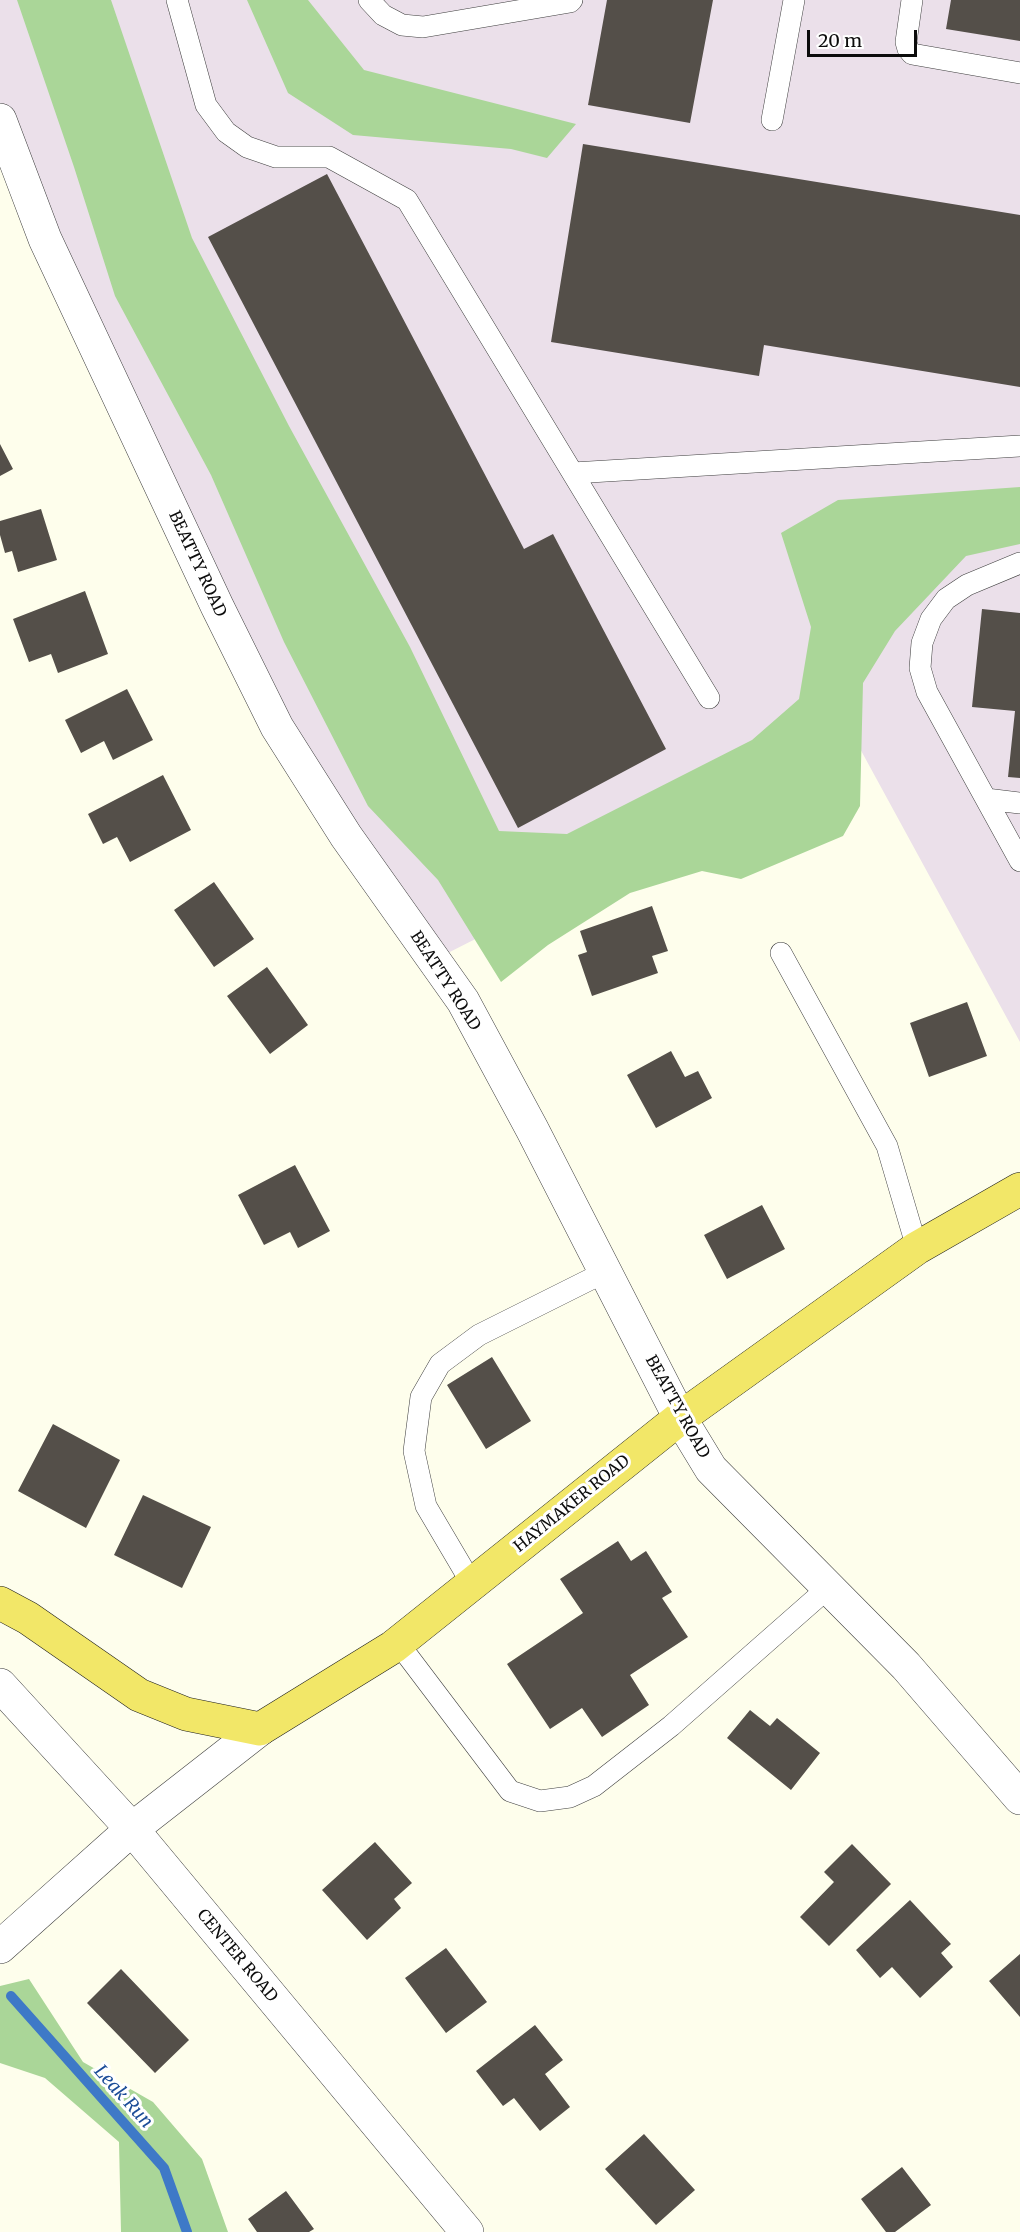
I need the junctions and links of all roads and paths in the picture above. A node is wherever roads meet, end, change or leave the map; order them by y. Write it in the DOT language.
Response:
graph roads {
  1 [pos="177,0"];
  2 [pos="369,0"];
  3 [pos="572,0"];
  4 [pos="794,0"];
  5 [pos="912,0"];
  6 [pos="1020,72"];
  7 [pos="0,120"];
  8 [pos="772,120"];
  9 [pos="1020,446"];
  10 [pos="573,473"];
  11 [pos="1020,563"];
  12 [pos="709,698"];
  13 [pos="986,799"];
  14 [pos="1020,803"];
  15 [pos="1020,861"];
  16 [pos="781,953"];
  17 [pos="1020,1188"];
  18 [pos="917,1248"];
  19 [pos="605,1272"];
  20 [pos="680,1418"];
  21 [pos="472,1584"];
  22 [pos="829,1587"];
  23 [pos="0,1603"];
  24 [pos="398,1643"];
  25 [pos="0,1685"];
  26 [pos="260,1729"];
  27 [pos="1020,1798"];
  28 [pos="132,1829"];
  29 [pos="0,1947"];
  30 [pos="467,2232"];
  1 -- 10 [label="lane"];
  2 -- 3 [label="lane"];
  4 -- 8 [label="lane"];
  5 -- 6 [label="lane"];
  7 -- 19 [label="street, BEATTY ROAD"];
  9 -- 10 [label="lane"];
  10 -- 12 [label="lane"];
  11 -- 13 [label="lane"];
  13 -- 14 [label="lane"];
  13 -- 15 [label="lane"];
  16 -- 18 [label="lane"];
  17 -- 18 [label="main road, HAYMAKER ROAD"];
  18 -- 20 [label="main road, HAYMAKER ROAD"];
  19 -- 20 [label="street, BEATTY ROAD"];
  19 -- 21 [label="lane"];
  20 -- 21 [label="main road, HAYMAKER ROAD"];
  20 -- 22 [label="street, BEATTY ROAD"];
  21 -- 24 [label="main road, HAYMAKER ROAD"];
  22 -- 24 [label="lane"];
  22 -- 27 [label="street, BEATTY ROAD"];
  23 -- 26 [label="main road"];
  24 -- 26 [label="main road, HAYMAKER ROAD"];
  25 -- 28 [label="street, CENTER ROAD"];
  26 -- 28 [label="street, HAYMAKER ROAD"];
  28 -- 29 [label="street, HAYMAKER ROAD"];
  28 -- 30 [label="street, CENTER ROAD"];
}
